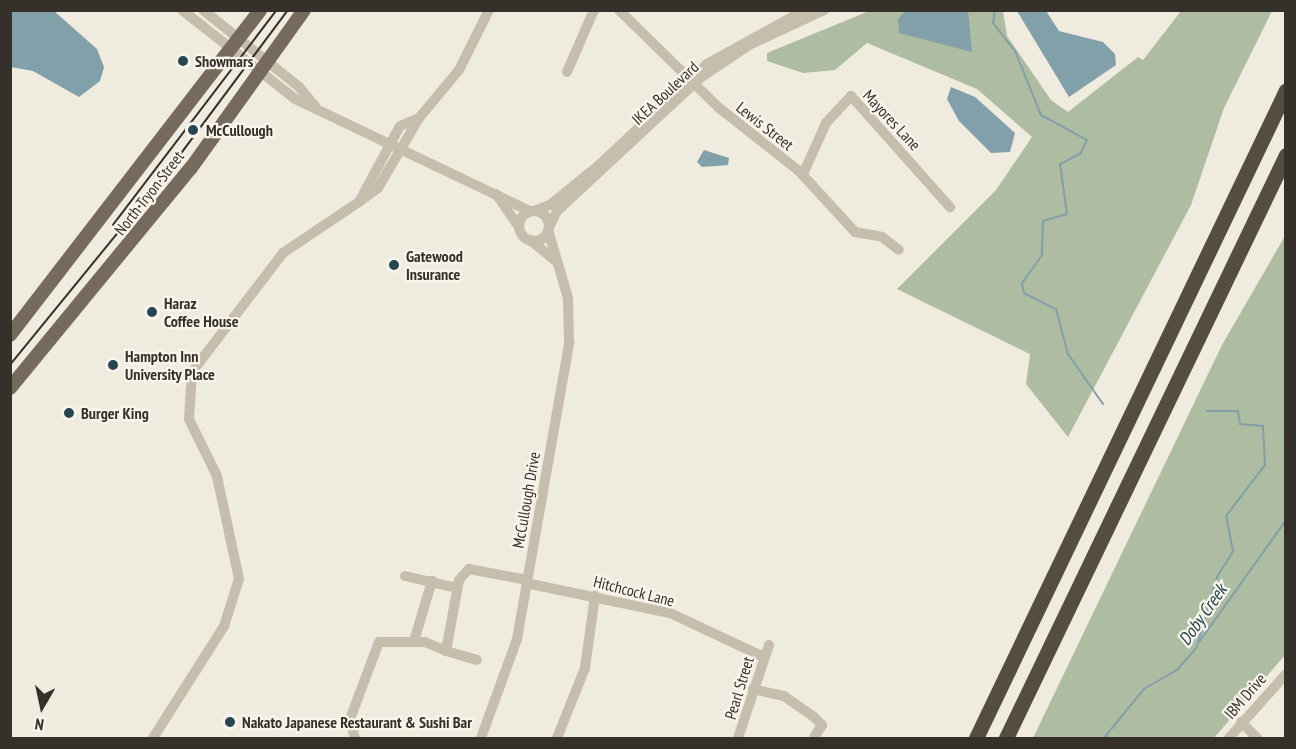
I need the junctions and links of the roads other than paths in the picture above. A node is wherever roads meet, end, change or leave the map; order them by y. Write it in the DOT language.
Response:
graph roads {
  1 [pos="182,10"];
  2 [pos="203,10"];
  3 [pos="260,10"];
  4 [pos="304,10"];
  5 [pos="489,10"];
  6 [pos="594,10"];
  7 [pos="619,10"];
  8 [pos="806,10"];
  9 [pos="824,10"];
  10 [pos="234,43"];
  11 [pos="265,68"];
  12 [pos="567,72"];
  13 [pos="693,80"];
  14 [pos="1286,90"];
  15 [pos="393,148"];
  16 [pos="1286,154"];
  17 [pos="803,174"];
  18 [pos="496,194"];
  19 [pos="950,207"];
  20 [pos="532,211"];
  21 [pos="519,227"];
  22 [pos="549,228"];
  23 [pos="530,240"];
  24 [pos="899,250"];
  25 [pos="557,262"];
  26 [pos="10,335"];
  27 [pos="10,388"];
  28 [pos="405,576"];
  29 [pos="432,581"];
  30 [pos="527,582"];
  31 [pos="457,588"];
  32 [pos="595,596"];
  33 [pos="414,641"];
  34 [pos="769,645"];
  35 [pos="446,651"];
  36 [pos="764,657"];
  37 [pos="477,660"];
  38 [pos="1286,674"];
  39 [pos="753,689"];
  40 [pos="1236,732"];
  41 [pos="153,738"];
  42 [pos="355,738"];
  43 [pos="482,738"];
  44 [pos="557,738"];
  45 [pos="738,738"];
  46 [pos="814,738"];
  47 [pos="976,738"];
  48 [pos="1006,738"];
  49 [pos="1257,738"];
  1 -- 10 [label="street"];
  2 -- 10 [label="street"];
  3 -- 10 [label="main road, North Tryon Street"];
  4 -- 11 [label="main road, North Tryon Street"];
  5 -- 15 [label="street"];
  6 -- 12 [label="street"];
  7 -- 13 [label="street, Lewis Street"];
  8 -- 13 [label="street, IKEA Boulevard"];
  9 -- 13 [label="street, IKEA Boulevard"];
  10 -- 11 [label="street, McCullough Drive"];
  10 -- 11 [label="street, McCullough Drive"];
  10 -- 26 [label="main road, North Tryon Street"];
  11 -- 15 [label="street, McCullough Drive"];
  11 -- 27 [label="main road, North Tryon Street"];
  13 -- 17 [label="street, Lewis Street"];
  13 -- 20 [label="street, IKEA Boulevard"];
  13 -- 22 [label="street, IKEA Boulevard"];
  14 -- 47 [label="highway"];
  15 -- 18 [label="street, McCullough Drive"];
  15 -- 41 [label="street"];
  16 -- 48 [label="highway"];
  17 -- 19 [label="street, Mayores Lane"];
  17 -- 24 [label="street, Lewis Street"];
  18 -- 20 [label="street, McCullough Drive"];
  18 -- 21 [label="street"];
  20 -- 21 [label="street"];
  20 -- 22 [label="street, McCullough Drive"];
  21 -- 23 [label="street"];
  22 -- 23 [label="street"];
  22 -- 25 [label="street, McCullough Drive"];
  23 -- 25 [label="street"];
  25 -- 30 [label="street, McCullough Drive"];
  28 -- 29 [label="street"];
  29 -- 31 [label="street"];
  29 -- 33 [label="street"];
  30 -- 31 [label="street, Hitchcock Lane"];
  30 -- 32 [label="street, Hitchcock Lane"];
  30 -- 43 [label="street, McCullough Drive"];
  31 -- 35 [label="street"];
  32 -- 36 [label="street, Hitchcock Lane"];
  32 -- 44 [label="street"];
  33 -- 35 [label="street"];
  33 -- 42 [label="street"];
  34 -- 36 [label="street, Pearl Street"];
  35 -- 37 [label="street"];
  36 -- 39 [label="street, Pearl Street"];
  38 -- 40 [label="street, IBM Drive"];
  39 -- 45 [label="street, Pearl Street"];
  39 -- 46 [label="street"];
  40 -- 49 [label="street"];
}
